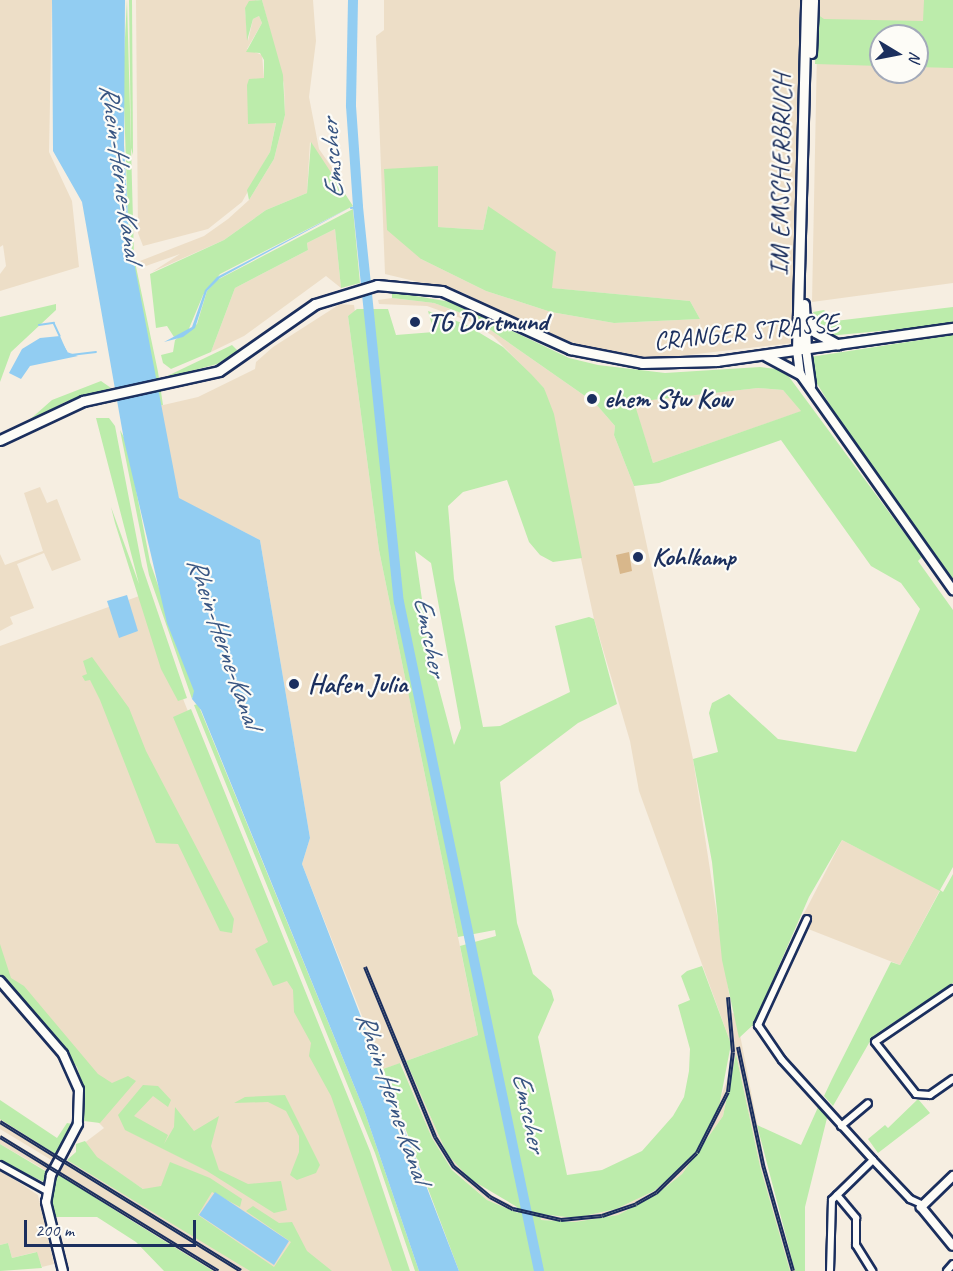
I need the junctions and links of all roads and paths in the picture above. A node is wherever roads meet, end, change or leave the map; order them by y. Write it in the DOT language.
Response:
graph roads {
  1 [pos="806,0"];
  2 [pos="813,0"];
  3 [pos="802,308"];
  4 [pos="953,328"];
  5 [pos="838,345"];
  6 [pos="801,350"];
  7 [pos="764,355"];
  8 [pos="800,374"];
  9 [pos="814,393"];
  10 [pos="0,440"];
  11 [pos="953,590"];
  12 [pos="807,919"];
  13 [pos="0,981"];
  14 [pos="953,988"];
  15 [pos="953,1079"];
  16 [pos="868,1102"];
  17 [pos="842,1126"];
  18 [pos="873,1160"];
  19 [pos="0,1165"];
  20 [pos="953,1176"];
  21 [pos="47,1191"];
  22 [pos="837,1195"];
  23 [pos="921,1204"];
  24 [pos="953,1246"];
  25 [pos="953,1264"];
  26 [pos="63,1271"];
  27 [pos="830,1271"];
  28 [pos="872,1271"];
  29 [pos="947,1271"];
  1 -- 3 [label="main road, IM EMSCHERBRUCH"];
  2 -- 3 [label="main road, IM EMSCHERBRUCH"];
  3 -- 5 [label="main road"];
  3 -- 6 [label="main road, IM EMSCHERBRUCH"];
  4 -- 5 [label="main road, CRANGER STRASSE"];
  5 -- 6 [label="main road, CRANGER STRASSE"];
  6 -- 7 [label="main road, CRANGER STRASSE"];
  6 -- 8 [label="street"];
  6 -- 9 [label="street"];
  7 -- 8 [label="main road"];
  7 -- 10 [label="main road, CRANGER STRASSE"];
  8 -- 9 [label="street"];
  9 -- 11 [label="street"];
  12 -- 17 [label="street"];
  13 -- 21 [label="street"];
  14 -- 15 [label="street"];
  16 -- 17 [label="street"];
  17 -- 18 [label="street"];
  18 -- 22 [label="street"];
  18 -- 23 [label="street"];
  19 -- 21 [label="street"];
  20 -- 23 [label="street"];
  21 -- 26 [label="street"];
  22 -- 27 [label="street"];
  22 -- 28 [label="street"];
  23 -- 24 [label="street"];
  25 -- 29 [label="street"];
}
